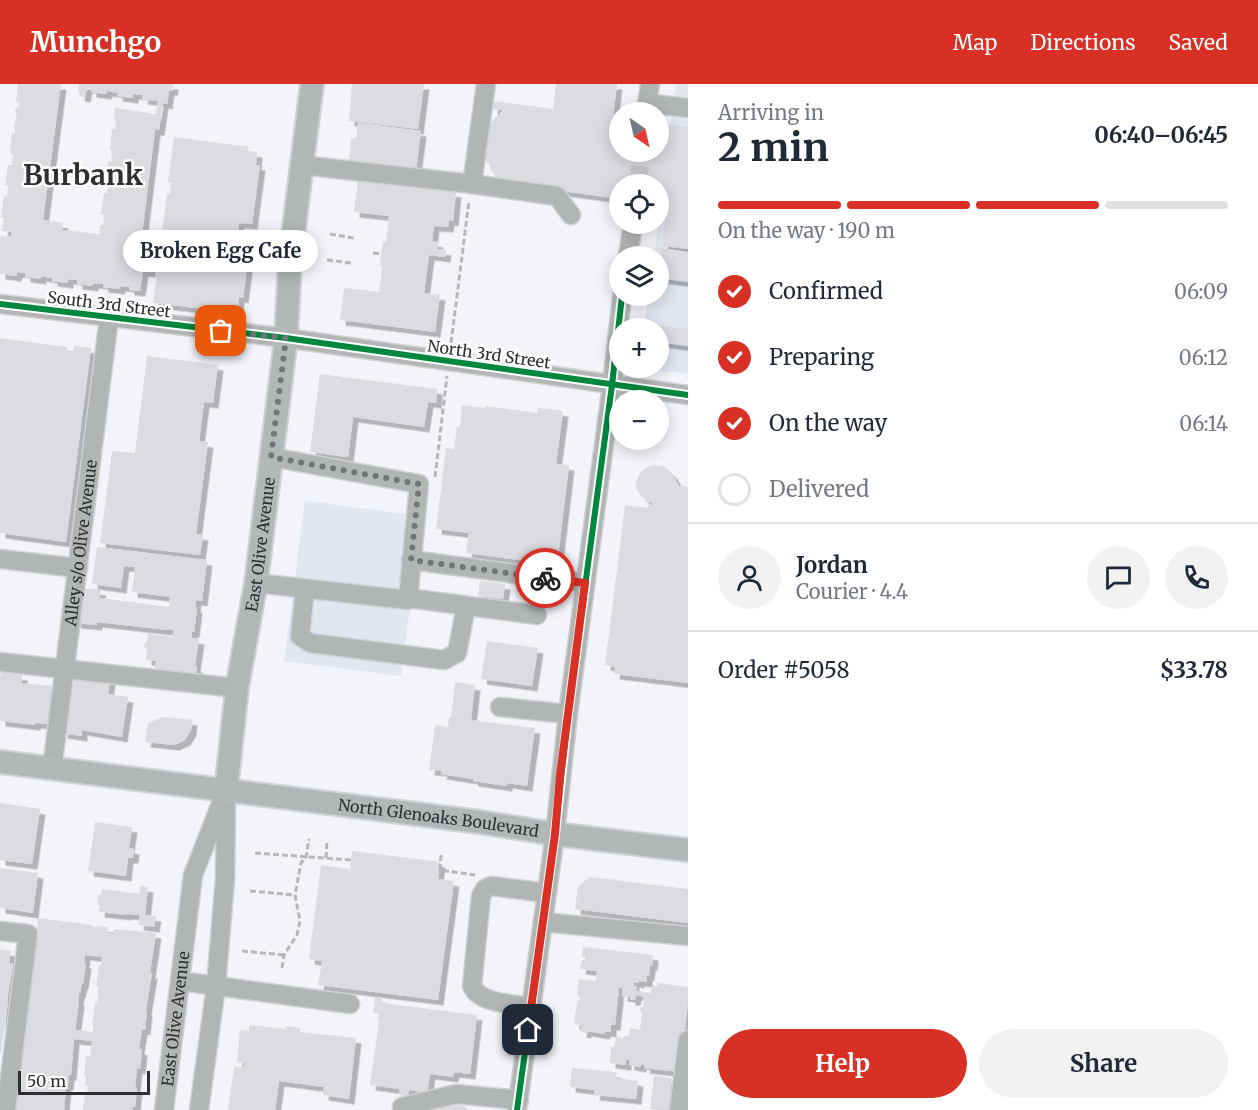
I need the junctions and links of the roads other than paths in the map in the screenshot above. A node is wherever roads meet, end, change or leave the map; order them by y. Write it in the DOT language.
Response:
graph roads {
  1 [pos="312,84"];
  2 [pos="486,84"];
  3 [pos="650,84"];
  4 [pos="648,102"];
  5 [pos="669,108"];
  6 [pos="688,108"];
  7 [pos="301,165"];
  8 [pos="472,184"];
  9 [pos="571,215"];
  10 [pos="0,304"];
  11 [pos="621,306"];
  12 [pos="109,318"];
  13 [pos="286,338"];
  14 [pos="612,385"];
  15 [pos="688,395"];
  16 [pos="271,457"];
  17 [pos="0,559"];
  18 [pos="411,560"];
  19 [pos="78,568"];
  20 [pos="256,583"];
  21 [pos="585,583"];
  22 [pos="305,589"];
  23 [pos="408,598"];
  24 [pos="466,606"];
  25 [pos="537,615"];
  26 [pos="0,662"];
  27 [pos="65,669"];
  28 [pos="237,688"];
  29 [pos="500,707"];
  30 [pos="568,714"];
  31 [pos="0,762"];
  32 [pos="52,769"];
  33 [pos="226,791"];
  34 [pos="555,834"];
  35 [pos="688,850"];
  36 [pos="547,893"];
  37 [pos="543,922"];
  38 [pos="0,931"];
  39 [pos="688,936"];
  40 [pos="180,981"];
  41 [pos="216,986"];
  42 [pos="350,1004"];
  43 [pos="531,1006"];
  44 [pos="688,1040"];
  45 [pos="518,1105"];
  46 [pos="402,1107"];
  47 [pos="6,1110"];
  48 [pos="164,1110"];
  49 [pos="199,1110"];
  50 [pos="679,1110"];
  1 -- 7 [label="main road, East Olive Avenue"];
  2 -- 8 [label="street"];
  3 -- 4 [label="street"];
  5 -- 6 [label="street"];
  7 -- 8 [label="street"];
  7 -- 13 [label="main road, East Olive Avenue"];
  8 -- 9 [label="street"];
  10 -- 12 [label="street, South 3rd Street"];
  11 -- 14 [label="street"];
  12 -- 13 [label="street, South 3rd Street"];
  12 -- 19 [label="street, Alley s/o Olive Avenue"];
  13 -- 14 [label="street, North 3rd Street"];
  13 -- 16 [label="main road, East Olive Avenue"];
  14 -- 15 [label="street, North 3rd Street"];
  14 -- 21 [label="street"];
  16 -- 18 [label="street"];
  16 -- 20 [label="main road, East Olive Avenue"];
  17 -- 19 [label="street"];
  18 -- 21 [label="street"];
  18 -- 23 [label="street"];
  19 -- 27 [label="street, Alley s/o Olive Avenue"];
  20 -- 22 [label="street"];
  20 -- 28 [label="main road, East Olive Avenue"];
  21 -- 30 [label="street"];
  22 -- 23 [label="street"];
  22 -- 24 [label="street"];
  23 -- 24 [label="street"];
  24 -- 25 [label="street"];
  26 -- 27 [label="street"];
  27 -- 28 [label="street"];
  27 -- 32 [label="street, Alley s/o Olive Avenue"];
  28 -- 33 [label="main road, East Olive Avenue"];
  29 -- 30 [label="street"];
  30 -- 34 [label="street"];
  31 -- 32 [label="main road, North Glenoaks Boulevard"];
  32 -- 33 [label="main road, North Glenoaks Boulevard"];
  33 -- 34 [label="main road, North Glenoaks Boulevard"];
  33 -- 40 [label="street, East Olive Avenue"];
  33 -- 41 [label="street, East Olive Avenue"];
  34 -- 35 [label="main road, North Glenoaks Boulevard"];
  34 -- 36 [label="street"];
  36 -- 37 [label="street"];
  36 -- 43 [label="street"];
  37 -- 39 [label="street"];
  37 -- 43 [label="street"];
  38 -- 47 [label="street"];
  40 -- 41 [label="street"];
  40 -- 48 [label="street, East Olive Avenue"];
  41 -- 42 [label="street"];
  41 -- 49 [label="street, East Olive Avenue"];
  43 -- 45 [label="street"];
  44 -- 50 [label="street"];
  45 -- 46 [label="street"];
}
